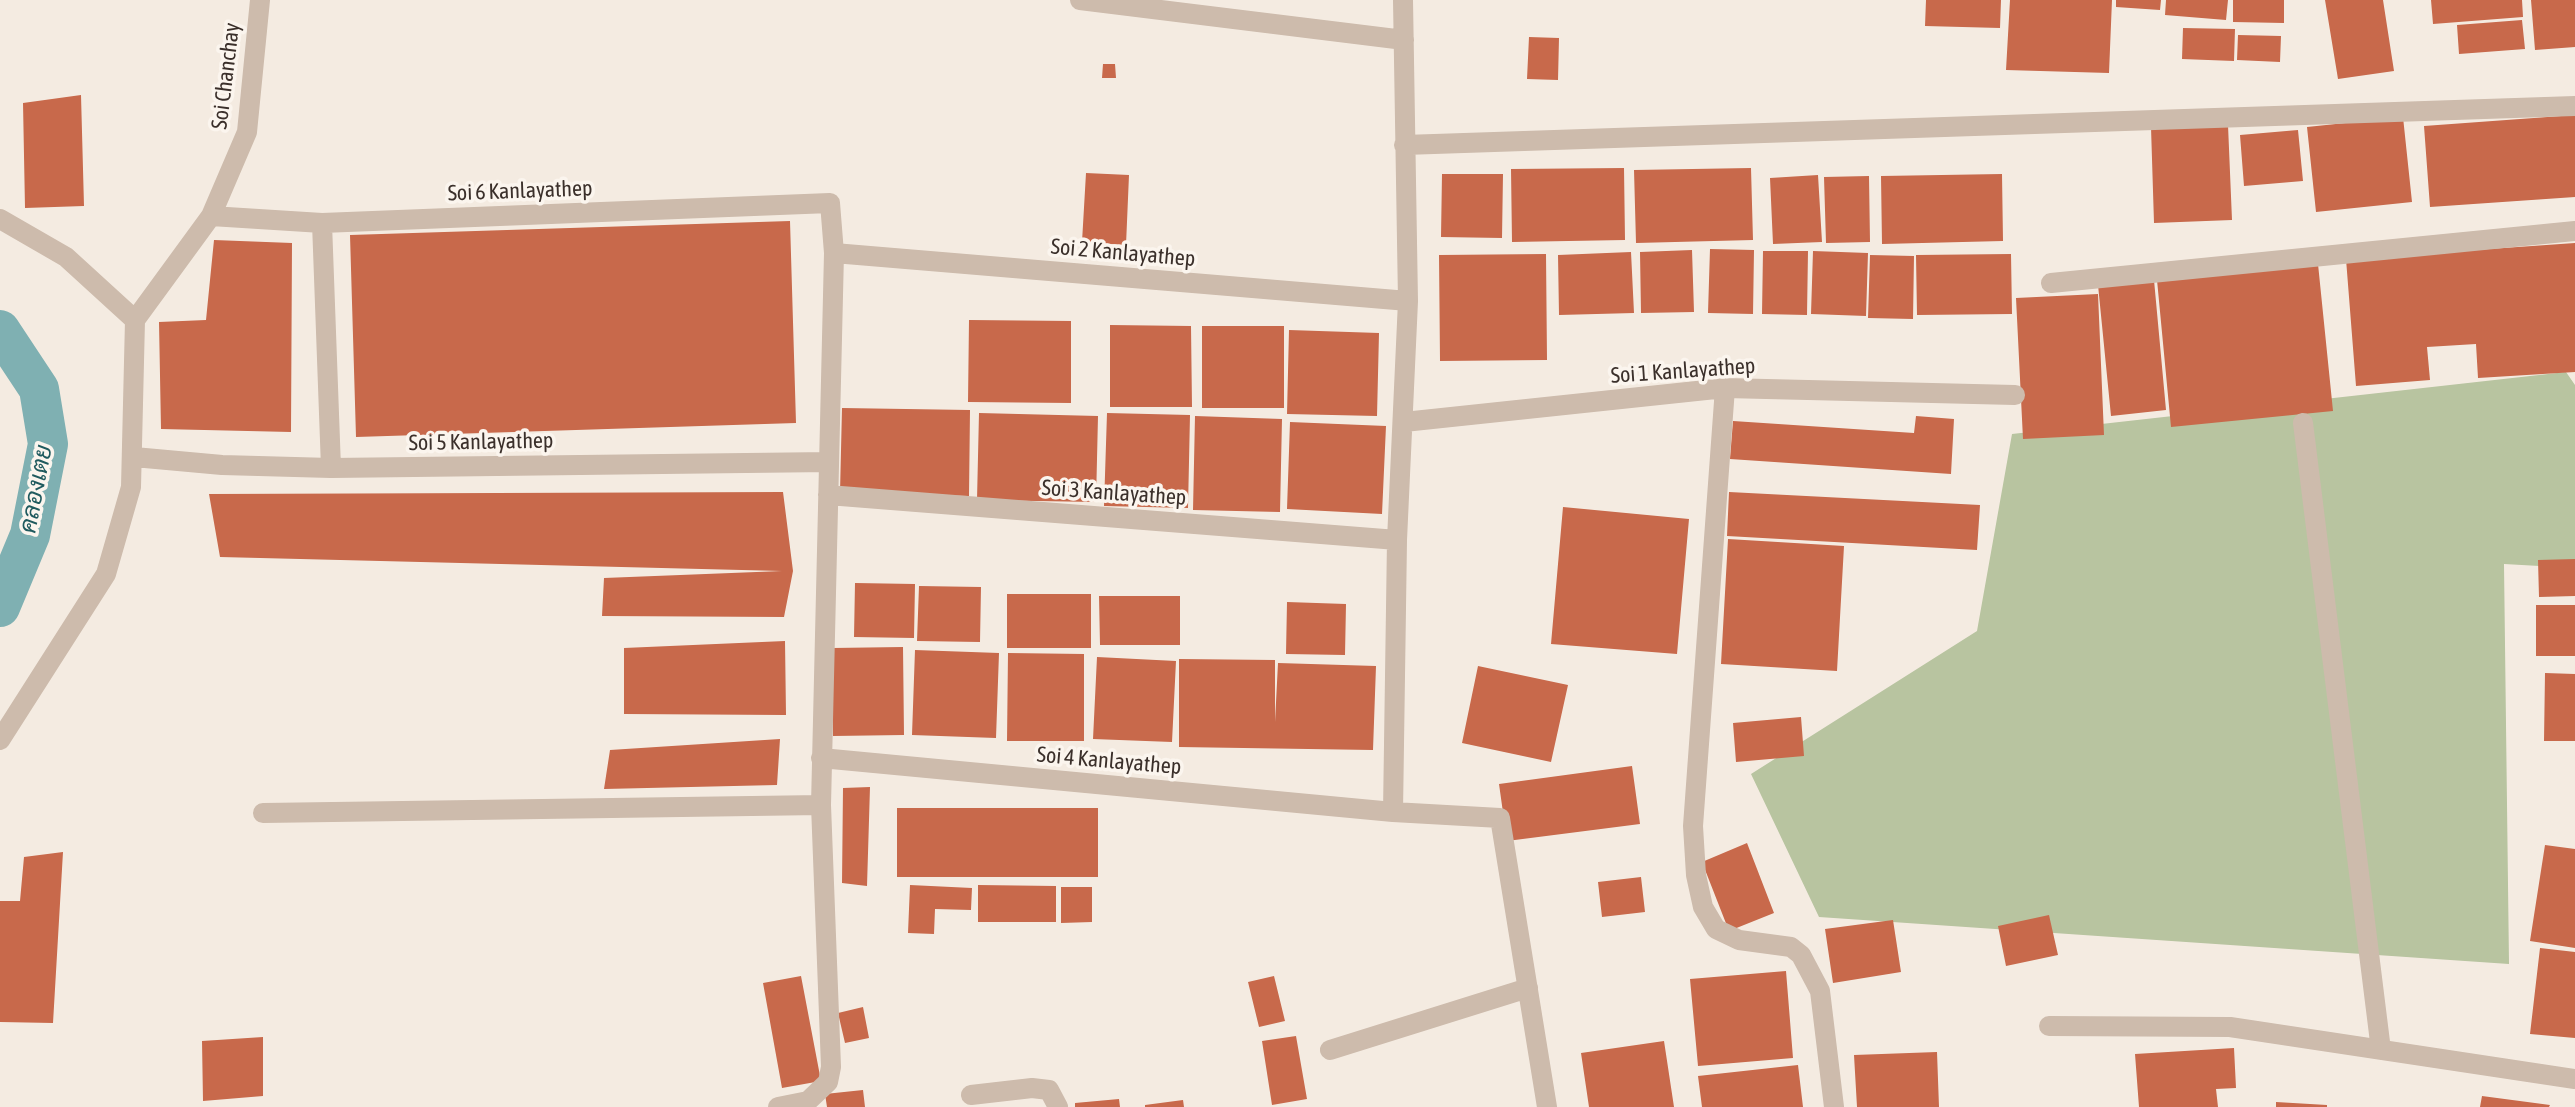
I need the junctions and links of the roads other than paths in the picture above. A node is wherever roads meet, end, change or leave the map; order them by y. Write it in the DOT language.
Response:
graph roads {
  1 [pos="260,0"];
  2 [pos="1080,0"];
  3 [pos="1403,0"];
  4 [pos="1404,40"];
  5 [pos="2575,106"];
  6 [pos="1404,145"];
  7 [pos="211,216"];
  8 [pos="0,219"];
  9 [pos="322,223"];
  10 [pos="2575,231"];
  11 [pos="834,253"];
  12 [pos="2051,283"];
  13 [pos="1408,301"];
  14 [pos="135,320"];
  15 [pos="1725,388"];
  16 [pos="2015,395"];
  17 [pos="1404,422"];
  18 [pos="2303,423"];
  19 [pos="134,457"];
  20 [pos="829,462"];
  21 [pos="331,468"];
  22 [pos="828,495"];
  23 [pos="1397,540"];
  24 [pos="0,740"];
  25 [pos="821,758"];
  26 [pos="821,805"];
  27 [pos="1393,812"];
  28 [pos="263,813"];
  29 [pos="1528,988"];
  30 [pos="2049,1026"];
  31 [pos="1330,1050"];
  32 [pos="2381,1050"];
  33 [pos="2575,1079"];
  34 [pos="971,1095"];
  35 [pos="778,1107"];
  36 [pos="1058,1107"];
  37 [pos="1547,1107"];
  38 [pos="1834,1107"];
  1 -- 7 [label="street, Soi Chanchay"];
  2 -- 4 [label="street"];
  3 -- 4 [label="street"];
  4 -- 6 [label="street"];
  5 -- 6 [label="street"];
  6 -- 13 [label="street"];
  7 -- 9 [label="street, Soi 6 Kanlayathep"];
  7 -- 14 [label="street, Soi Chanchay"];
  8 -- 14 [label="street"];
  9 -- 11 [label="street, Soi 6 Kanlayathep"];
  9 -- 21 [label="street"];
  10 -- 12 [label="street"];
  11 -- 13 [label="street, Soi 2 Kanlayathep"];
  11 -- 20 [label="street"];
  13 -- 17 [label="street"];
  14 -- 19 [label="street"];
  15 -- 16 [label="street, Soi 1 Kanlayathep"];
  15 -- 17 [label="street, Soi 1 Kanlayathep"];
  15 -- 38 [label="street"];
  17 -- 23 [label="street"];
  18 -- 32 [label="street"];
  19 -- 21 [label="street, Soi 5 Kanlayathep"];
  19 -- 24 [label="street"];
  20 -- 21 [label="street, Soi 5 Kanlayathep"];
  20 -- 22 [label="street"];
  22 -- 23 [label="street, Soi 3 Kanlayathep"];
  22 -- 25 [label="street"];
  23 -- 27 [label="street"];
  25 -- 26 [label="street"];
  25 -- 27 [label="street, Soi 4 Kanlayathep"];
  26 -- 28 [label="street"];
  26 -- 35 [label="street"];
  27 -- 29 [label="street, Soi 4 Kanlayathep"];
  29 -- 31 [label="street"];
  29 -- 37 [label="street"];
  30 -- 32 [label="street"];
  32 -- 33 [label="street"];
  34 -- 36 [label="street"];
}
